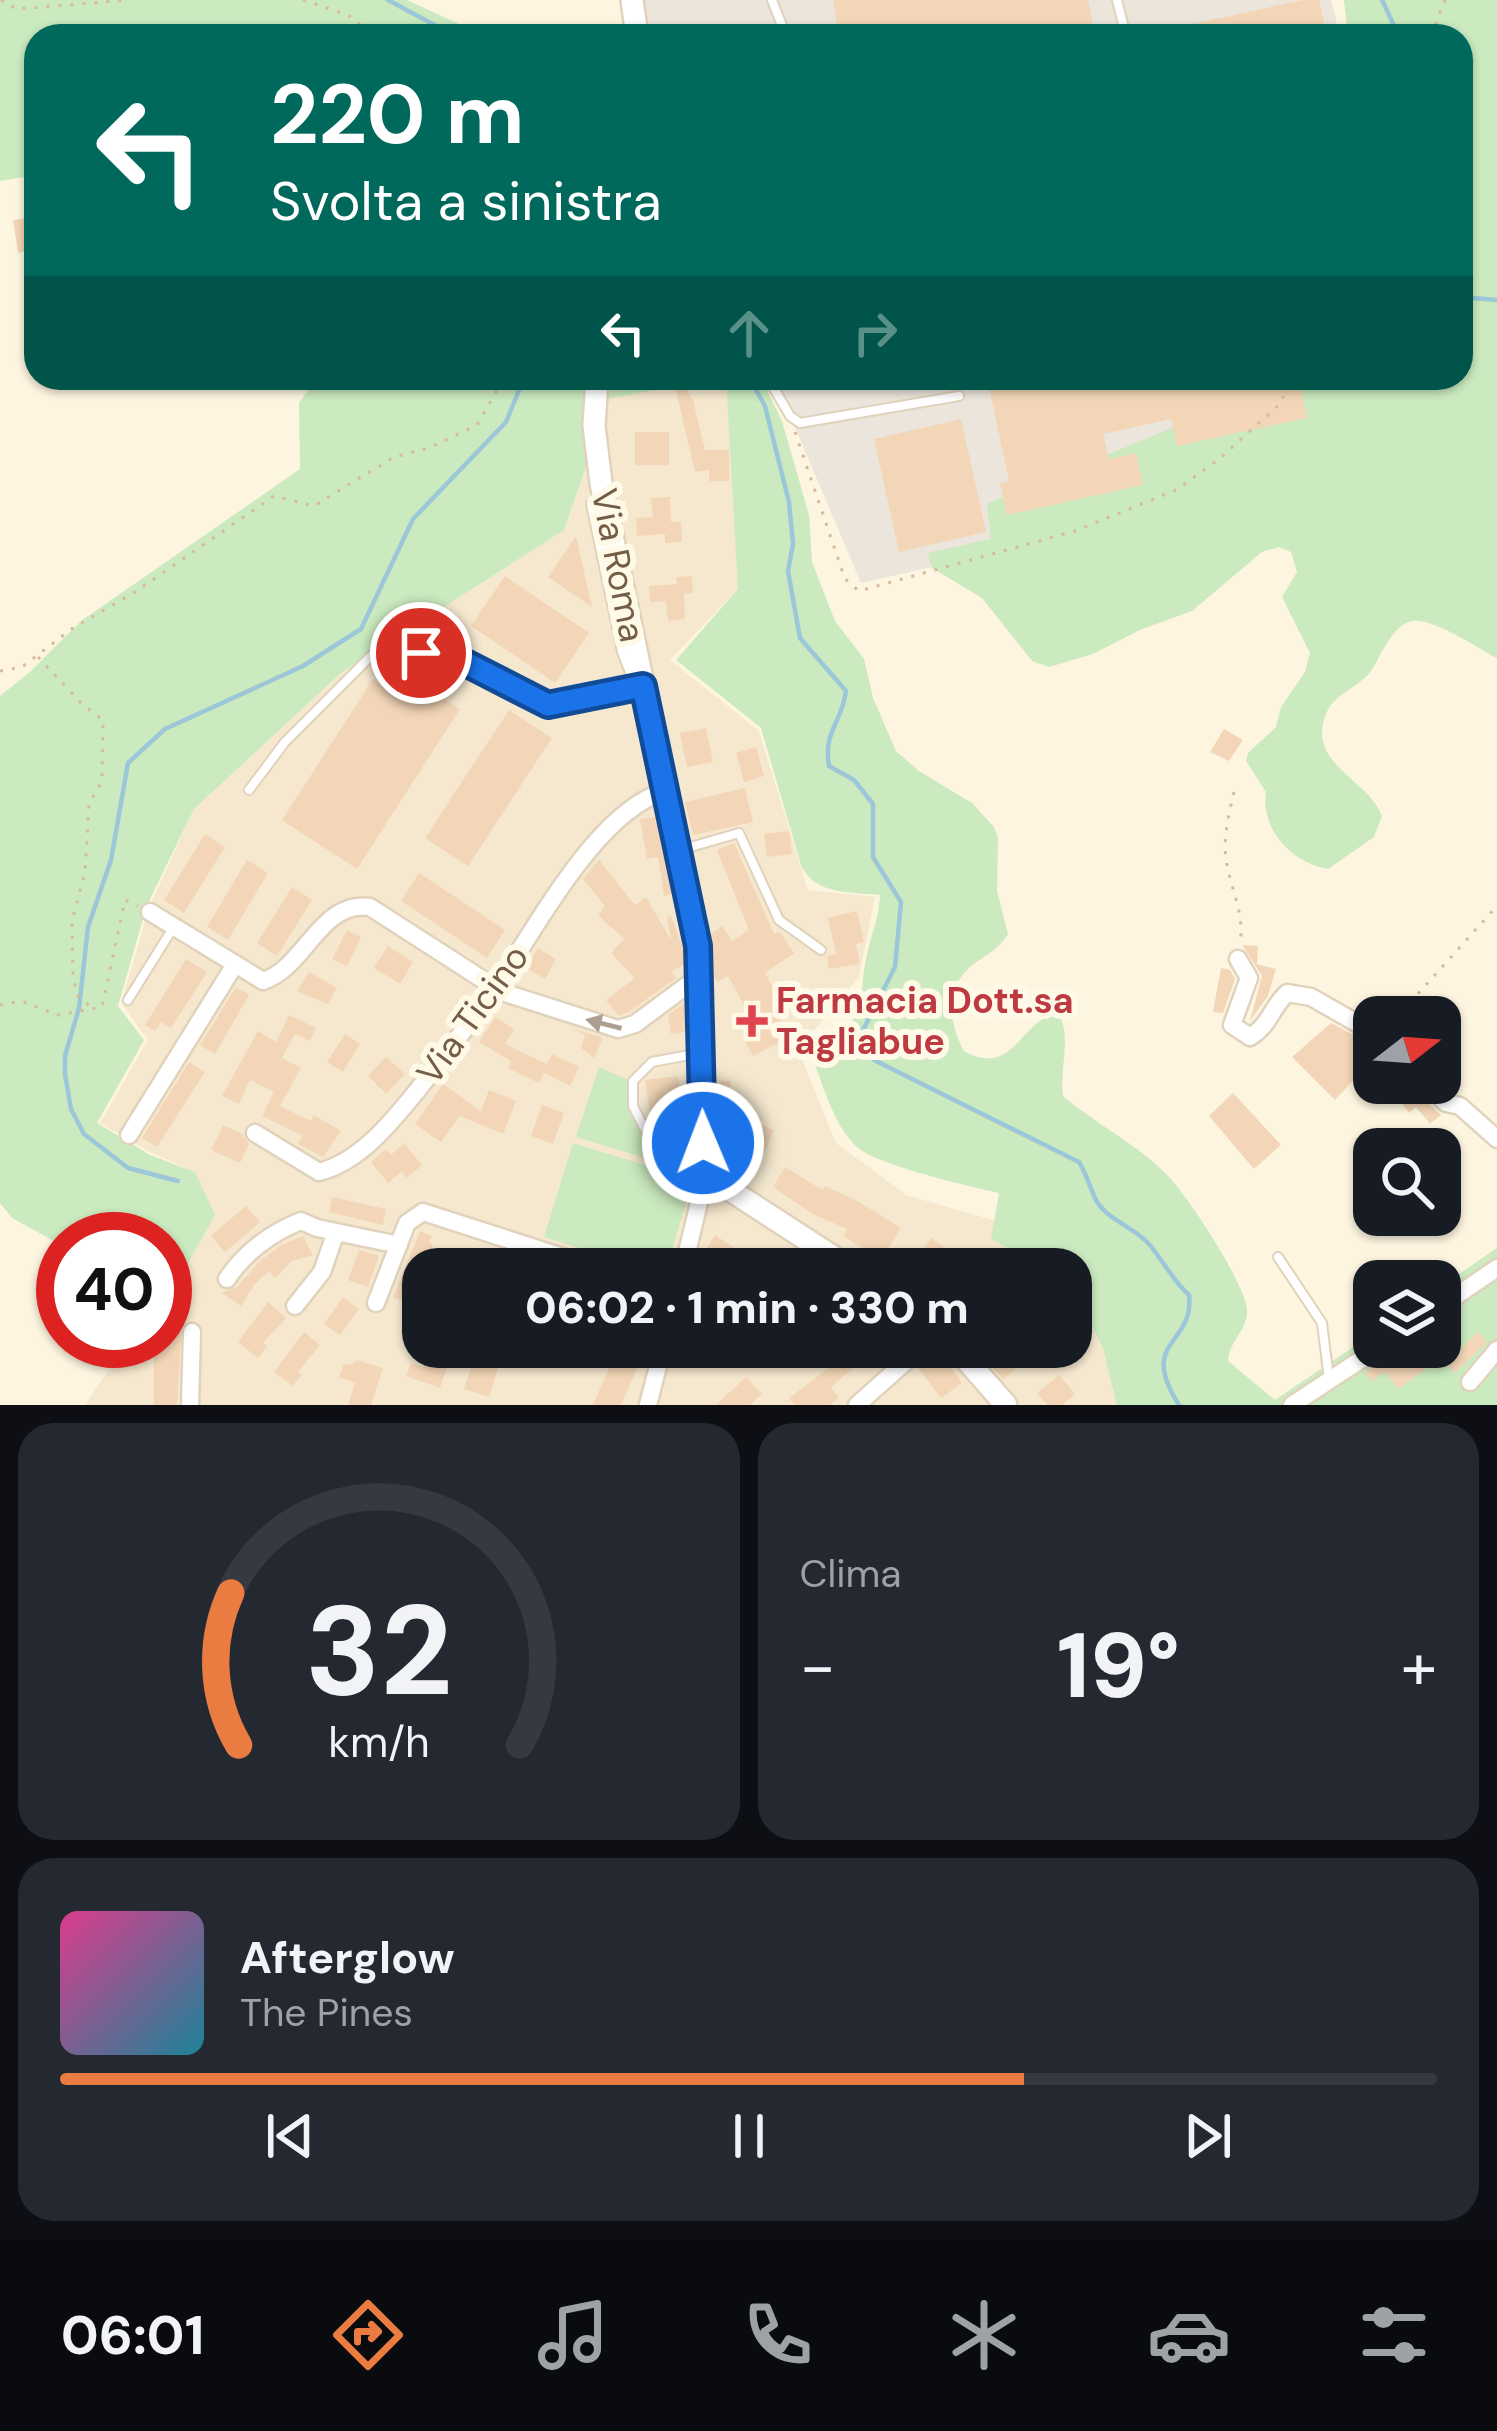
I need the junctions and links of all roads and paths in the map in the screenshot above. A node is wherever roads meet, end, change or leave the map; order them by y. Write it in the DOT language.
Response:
graph roads {
  1 [pos="1,0"];
  2 [pos="128,0"];
  3 [pos="302,0"];
  4 [pos="359,24"];
  5 [pos="497,390"];
  6 [pos="596,390"];
  7 [pos="775,390"];
  8 [pos="1286,390"];
  9 [pos="959,396"];
  10 [pos="790,416"];
  11 [pos="37,656"];
  12 [pos="0,671"];
  13 [pos="643,686"];
  14 [pos="250,790"];
  15 [pos="666,791"];
  16 [pos="1234,792"];
  17 [pos="678,851"];
  18 [pos="1497,906"];
  19 [pos="150,912"];
  20 [pos="174,927"];
  21 [pos="821,950"];
  22 [pos="1238,959"];
  23 [pos="234,966"];
  24 [pos="701,975"];
  25 [pos="495,988"];
  26 [pos="1416,996"];
  27 [pos="128,1000"];
  28 [pos="0,1005"];
  29 [pos="84,1008"];
  30 [pos="1353,1021"];
  31 [pos="701,1053"];
  32 [pos="1451,1104"];
  33 [pos="255,1133"];
  34 [pos="129,1135"];
  35 [pos="1497,1139"];
  36 [pos="703,1143"];
  37 [pos="715,1176"];
  38 [pos="336,1232"];
  39 [pos="399,1245"];
  40 [pos="537,1248"];
  41 [pos="688,1248"];
  42 [pos="804,1248"];
  43 [pos="1278,1257"];
  44 [pos="1497,1268"];
  45 [pos="227,1279"];
  46 [pos="1461,1293"];
  47 [pos="376,1303"];
  48 [pos="295,1306"];
  49 [pos="1497,1350"];
  50 [pos="1353,1365"];
  51 [pos="191,1368"];
  52 [pos="657,1368"];
  53 [pos="898,1368"];
  54 [pos="973,1368"];
  55 [pos="1329,1381"];
  56 [pos="1470,1382"];
  57 [pos="190,1405"];
  58 [pos="647,1405"];
  59 [pos="857,1405"];
  60 [pos="1006,1405"];
  61 [pos="1292,1405"];
  1 -- 2 [label="path"];
  3 -- 4 [label="path"];
  5 -- 11 [label="path"];
  6 -- 13 [label="street, Via Roma"];
  7 -- 10 [label="lane"];
  8 -- 10 [label="path"];
  9 -- 10 [label="lane"];
  11 -- 12 [label="path"];
  11 -- 29 [label="path"];
  13 -- 14 [label="lane"];
  13 -- 15 [label="street, Via Roma"];
  15 -- 17 [label="street, Via Roma"];
  15 -- 25 [label="street, Via Ticino"];
  16 -- 22 [label="path"];
  17 -- 21 [label="lane"];
  17 -- 24 [label="street, Via Roma"];
  18 -- 26 [label="path"];
  19 -- 20 [label="street"];
  19 -- 29 [label="path"];
  20 -- 23 [label="street"];
  20 -- 27 [label="lane"];
  22 -- 30 [label="street"];
  23 -- 25 [label="street"];
  23 -- 34 [label="street"];
  24 -- 25 [label="street, one-way"];
  24 -- 31 [label="street, Via Roma"];
  25 -- 33 [label="street, Via Ticino"];
  28 -- 29 [label="path"];
  31 -- 36 [label="street, Via Roma"];
  31 -- 36 [label="lane"];
  32 -- 35 [label="street"];
  36 -- 37 [label="street, Via Roma"];
  37 -- 41 [label="street"];
  37 -- 42 [label="street"];
  38 -- 39 [label="street"];
  38 -- 45 [label="street"];
  38 -- 48 [label="street"];
  39 -- 40 [label="street"];
  39 -- 47 [label="street"];
  43 -- 55 [label="lane"];
  44 -- 46 [label="street"];
  49 -- 56 [label="street"];
  50 -- 55 [label="street"];
  51 -- 57 [label="street"];
  52 -- 58 [label="street"];
  53 -- 59 [label="street"];
  54 -- 60 [label="street"];
  55 -- 61 [label="street"];
}
